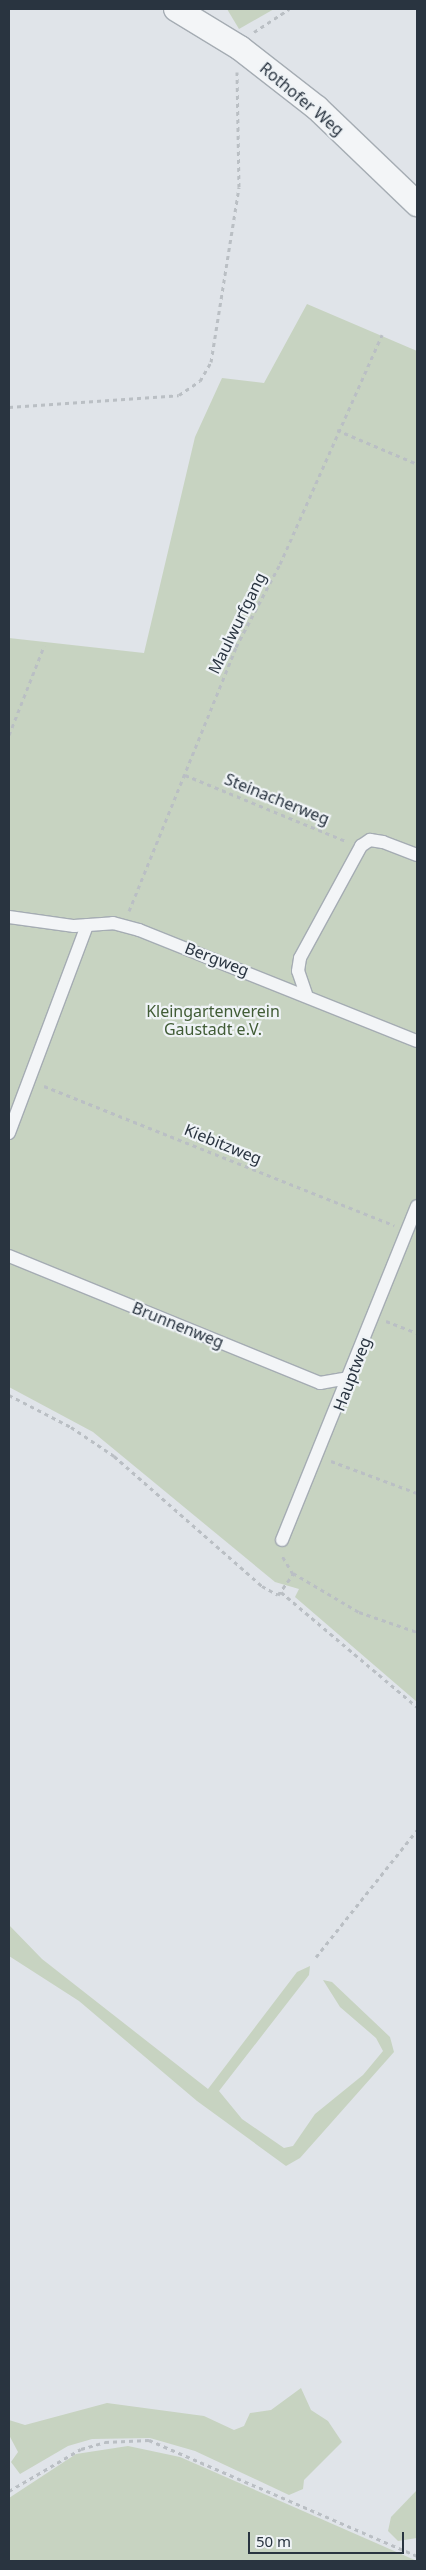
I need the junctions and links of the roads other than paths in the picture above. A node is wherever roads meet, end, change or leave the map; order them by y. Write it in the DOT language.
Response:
graph roads {
  1 [pos="176,9"];
  2 [pos="417,204"];
  3 [pos="417,855"];
  4 [pos="9,917"];
  5 [pos="87,925"];
  6 [pos="306,994"];
  7 [pos="417,1040"];
  8 [pos="9,1133"];
  9 [pos="417,1206"];
  10 [pos="9,1256"];
  11 [pos="348,1378"];
  12 [pos="282,1540"];
  1 -- 2 [label="street, Rothofer Weg"];
  3 -- 6 [label="lane"];
  4 -- 5 [label="lane, Bergweg"];
  5 -- 6 [label="lane, Bergweg"];
  5 -- 8 [label="lane"];
  6 -- 7 [label="lane, Bergweg"];
  9 -- 11 [label="lane, Hauptweg"];
  10 -- 11 [label="lane, Brunnenweg"];
  11 -- 12 [label="lane, Hauptweg"];
}
